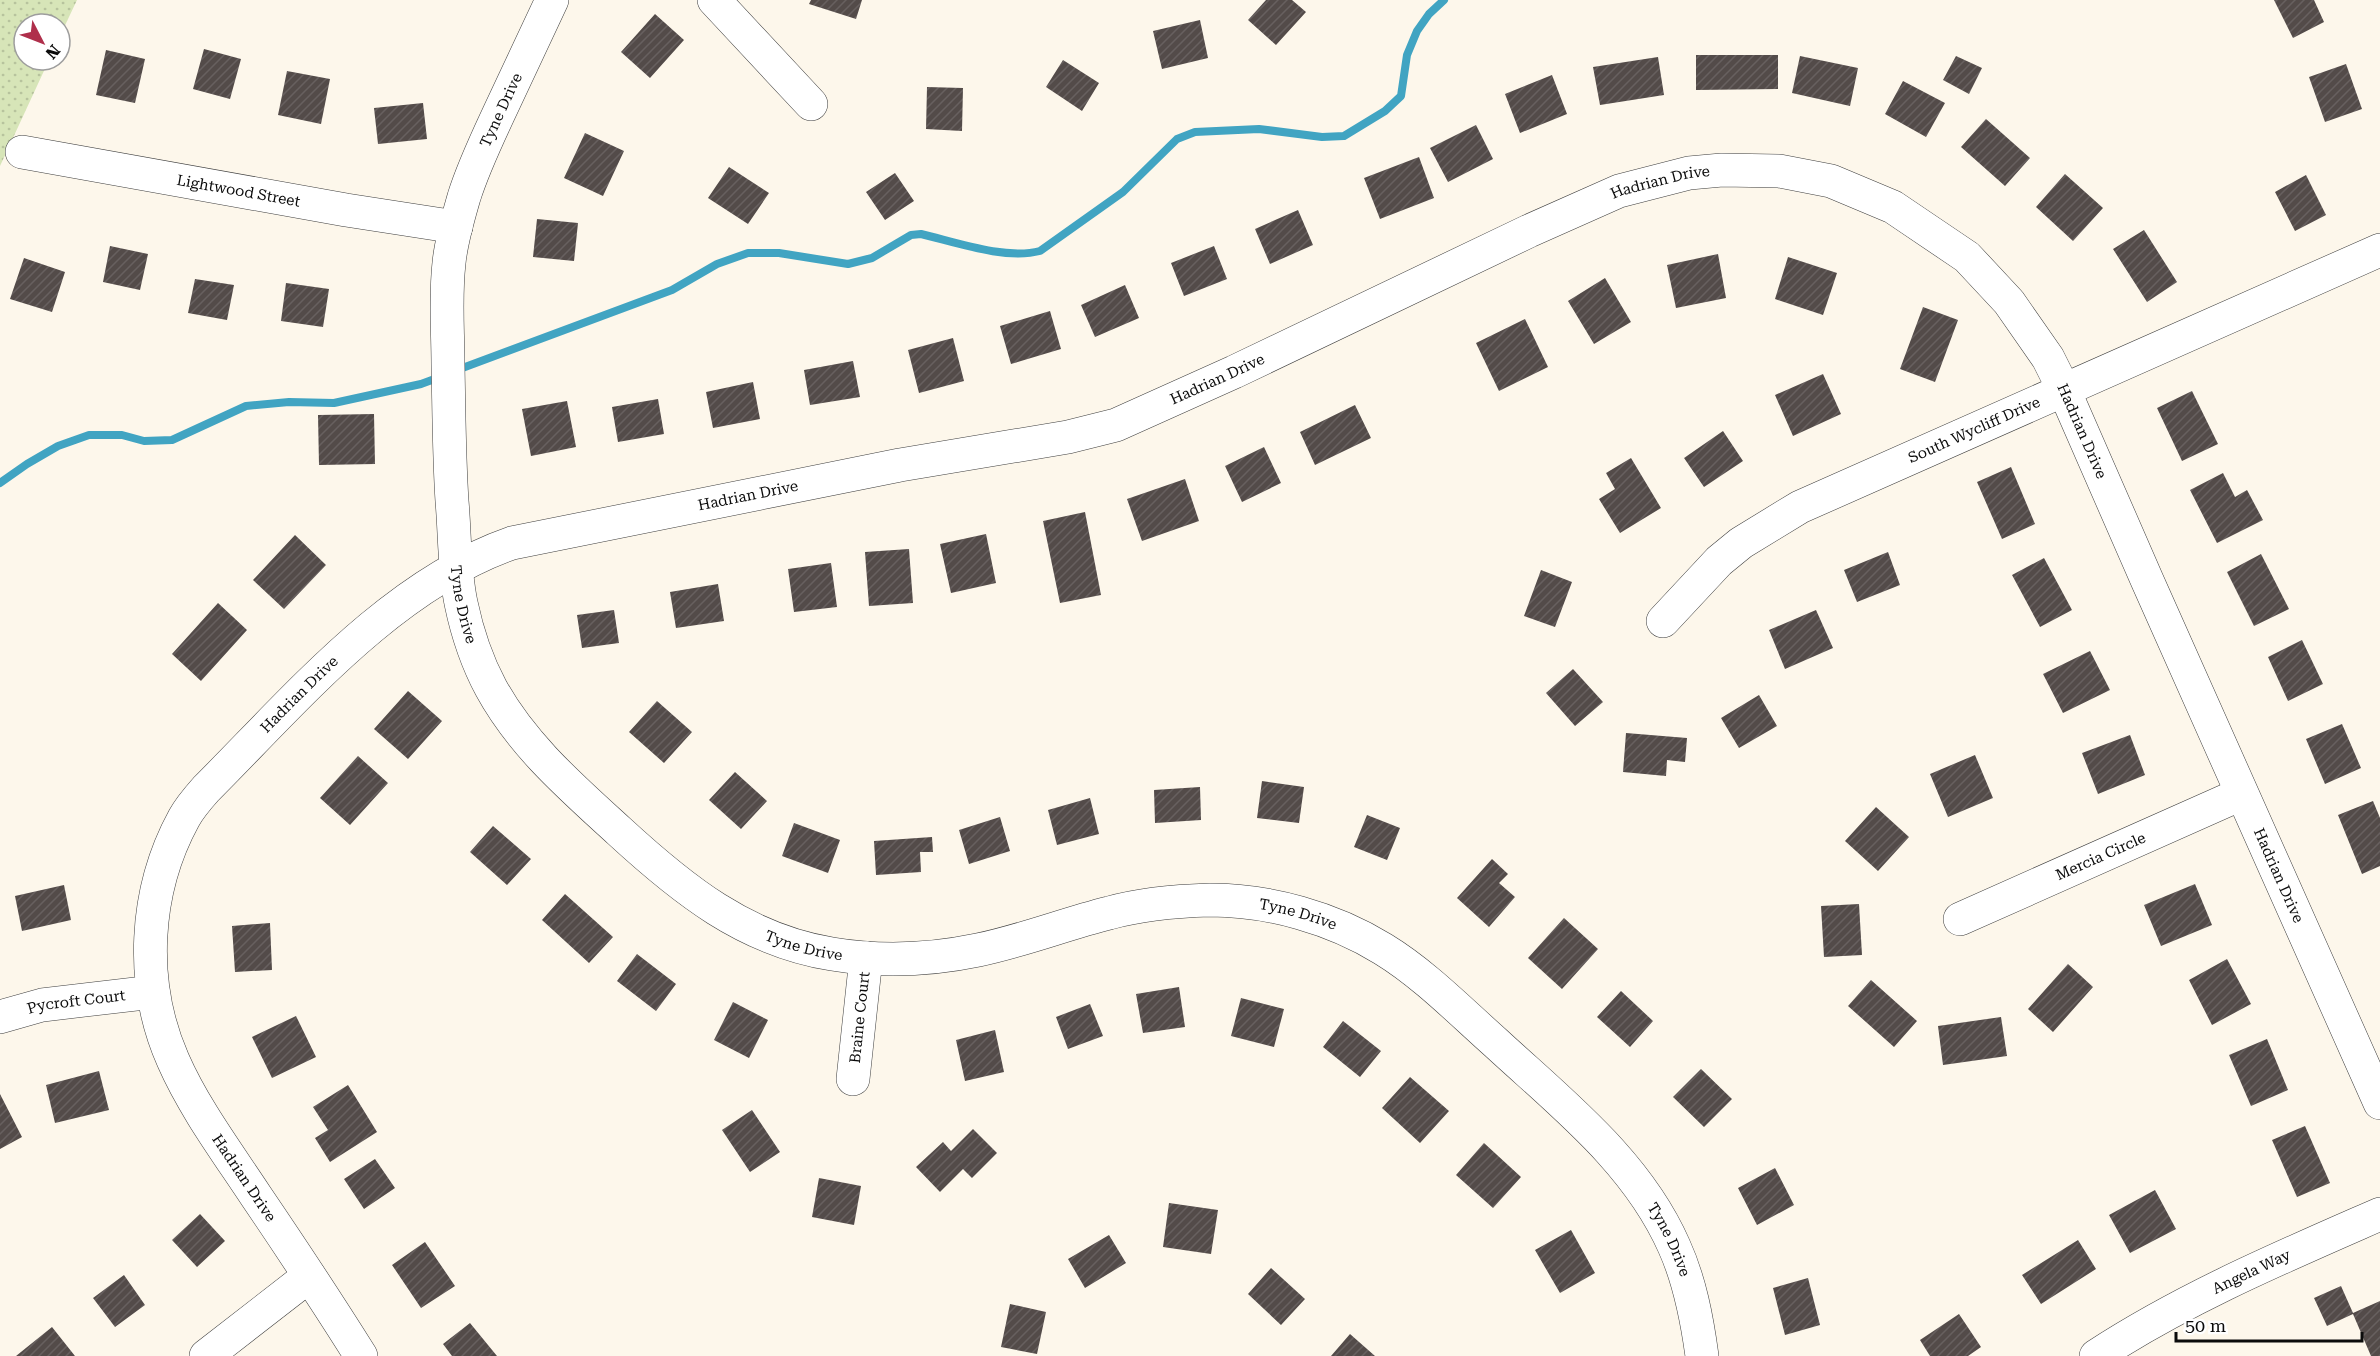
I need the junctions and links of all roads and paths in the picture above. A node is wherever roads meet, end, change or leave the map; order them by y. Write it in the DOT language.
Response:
graph roads {
  1 [pos="552,0"];
  2 [pos="714,0"];
  3 [pos="811,104"];
  4 [pos="22,152"];
  5 [pos="456,227"];
  6 [pos="2380,250"];
  7 [pos="2064,390"];
  8 [pos="457,567"];
  9 [pos="1663,621"];
  10 [pos="2241,794"];
  11 [pos="1960,919"];
  12 [pos="866,958"];
  13 [pos="153,992"];
  14 [pos="0,1017"];
  15 [pos="853,1079"];
  16 [pos="2380,1103"];
  17 [pos="2380,1214"];
  18 [pos="309,1276"];
  19 [pos="206,1356"];
  20 [pos="362,1356"];
  21 [pos="1702,1356"];
  22 [pos="2096,1356"];
  1 -- 5 [label="street, Tyne Drive"];
  2 -- 3 [label="street"];
  4 -- 5 [label="street, Lightwood Street"];
  5 -- 8 [label="street, Tyne Drive"];
  6 -- 7 [label="street, South Wycliff Drive"];
  7 -- 8 [label="street, Hadrian Drive"];
  7 -- 9 [label="street, South Wycliff Drive"];
  7 -- 10 [label="street, Hadrian Drive"];
  8 -- 12 [label="street, Tyne Drive"];
  8 -- 13 [label="street, Hadrian Drive"];
  10 -- 11 [label="street, Mercia Circle"];
  10 -- 16 [label="street, Hadrian Drive"];
  12 -- 15 [label="street, Braine Court"];
  12 -- 21 [label="street, Tyne Drive"];
  13 -- 14 [label="street, Pycroft Court"];
  13 -- 18 [label="street, Hadrian Drive"];
  17 -- 22 [label="street, Angela Way"];
  18 -- 19 [label="street"];
  18 -- 20 [label="street, Hadrian Drive"];
}
